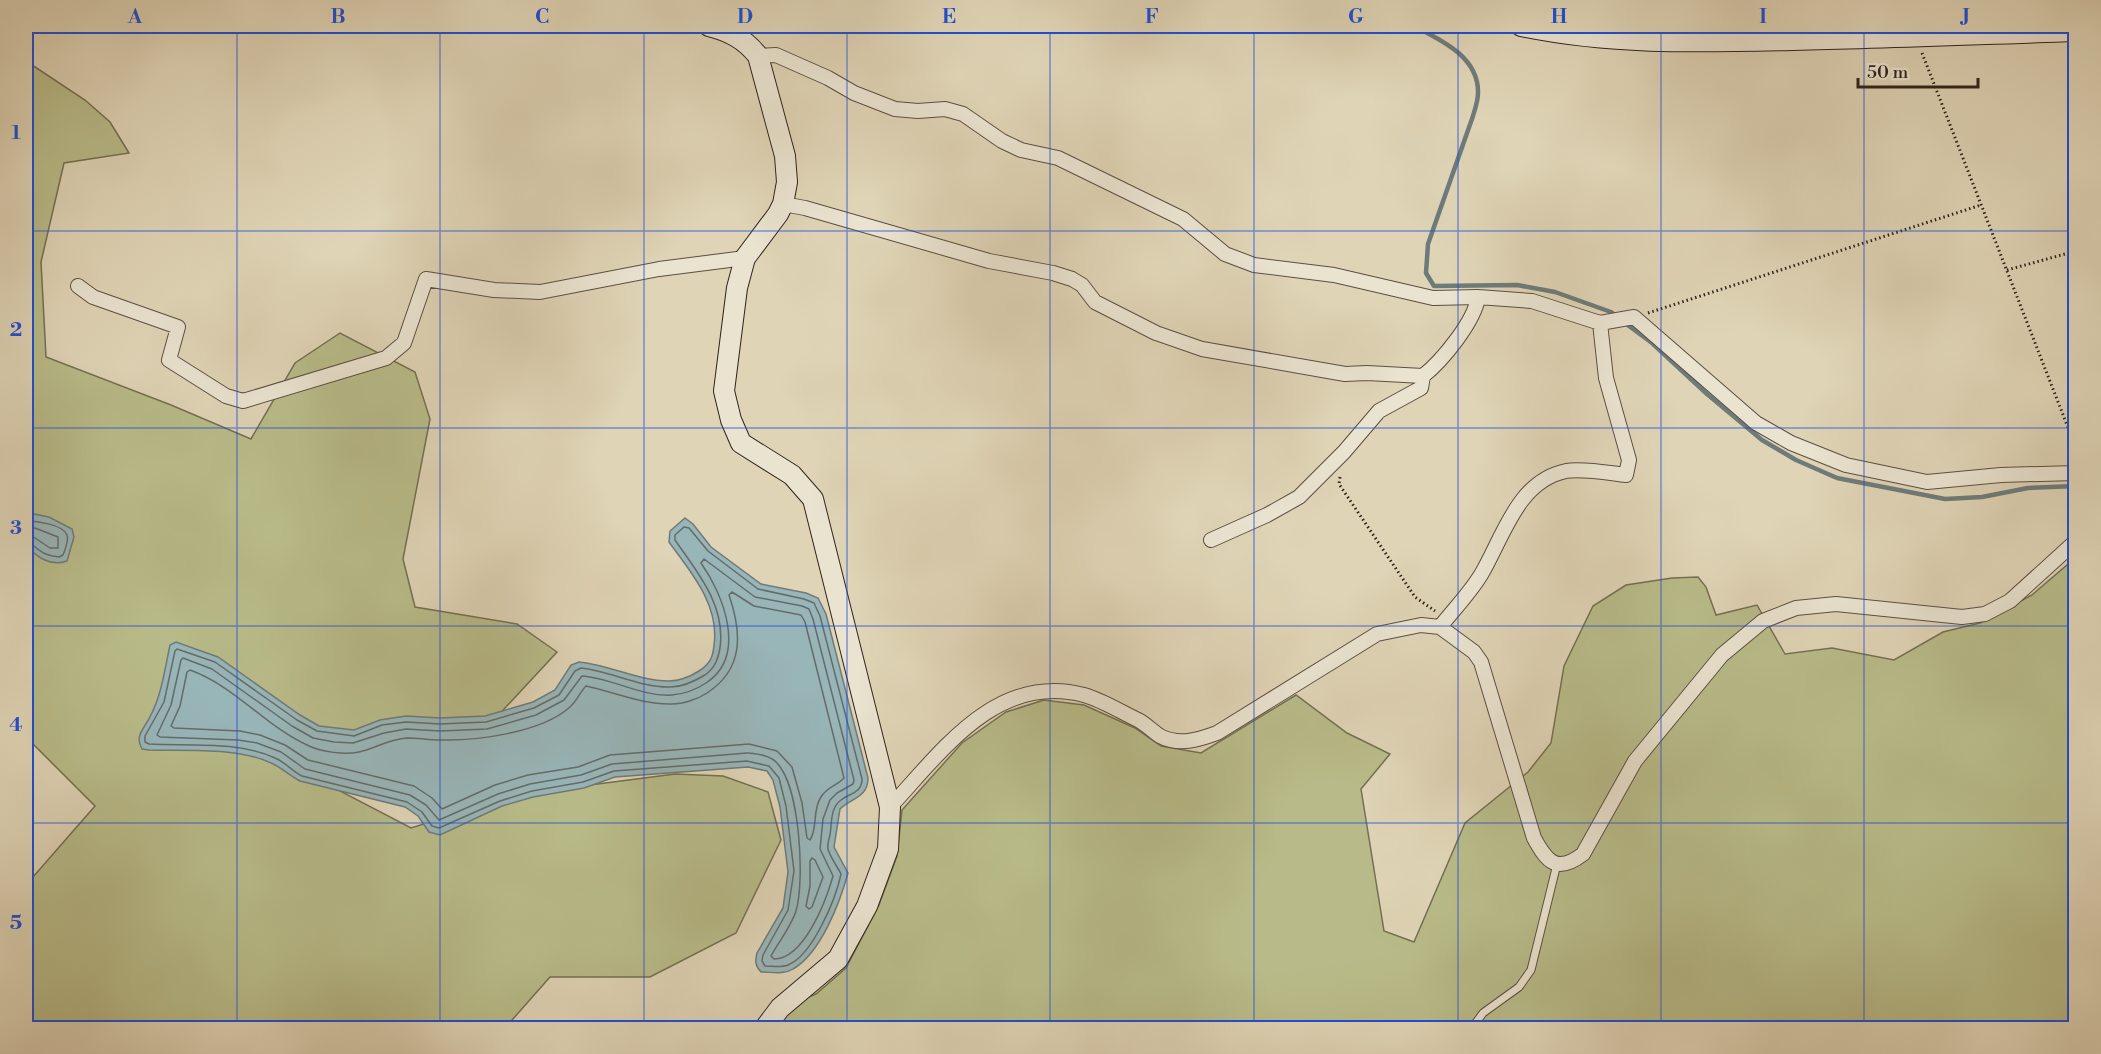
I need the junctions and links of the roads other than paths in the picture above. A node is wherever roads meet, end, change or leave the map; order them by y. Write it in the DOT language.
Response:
graph roads {
  1 [pos="709,26"];
  2 [pos="1521,26"];
  3 [pos="2076,31"];
  4 [pos="1911,33"];
  5 [pos="758,56"];
  6 [pos="783,204"];
  7 [pos="745,258"];
  8 [pos="78,286"];
  9 [pos="1478,297"];
  10 [pos="1603,322"];
  11 [pos="1423,376"];
  12 [pos="2076,473"];
  13 [pos="1211,540"];
  14 [pos="2076,541"];
  15 [pos="1443,623"];
  16 [pos="890,807"];
  17 [pos="1557,864"];
  18 [pos="765,1029"];
  19 [pos="1472,1029"];
  1 -- 5 [label="street"];
  2 -- 4 [label="street"];
  3 -- 4 [label="street"];
  5 -- 6 [label="street"];
  5 -- 9 [label="street"];
  6 -- 7 [label="street"];
  6 -- 11 [label="street"];
  7 -- 8 [label="street"];
  7 -- 16 [label="street"];
  9 -- 10 [label="street"];
  9 -- 11 [label="street"];
  10 -- 12 [label="street"];
  10 -- 15 [label="street"];
  11 -- 13 [label="street"];
  14 -- 17 [label="street"];
  15 -- 16 [label="street"];
  15 -- 17 [label="street"];
  16 -- 18 [label="street"];
  17 -- 19 [label="lane"];
}
